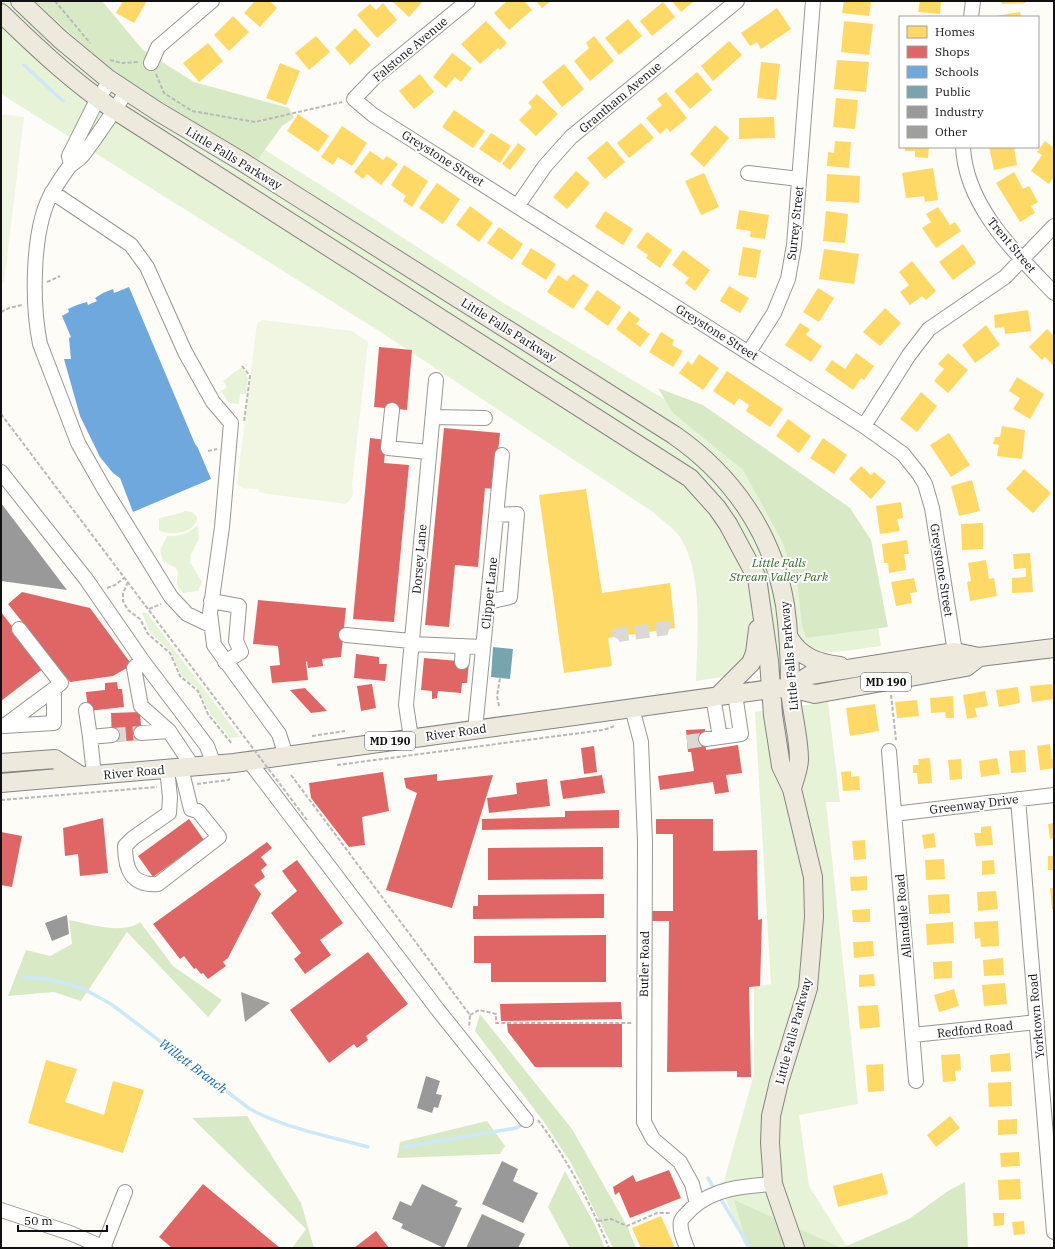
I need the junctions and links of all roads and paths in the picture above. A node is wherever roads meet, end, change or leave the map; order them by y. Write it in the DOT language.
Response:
graph roads {
  1 [pos="20,1"];
  2 [pos="55,1"];
  3 [pos="212,1"];
  4 [pos="468,1"];
  5 [pos="737,1"];
  6 [pos="812,1"];
  7 [pos="973,1"];
  8 [pos="1,13"];
  9 [pos="971,16"];
  10 [pos="93,47"];
  11 [pos="107,59"];
  12 [pos="151,63"];
  13 [pos="111,80"];
  14 [pos="127,92"];
  15 [pos="98,98"];
  16 [pos="354,99"];
  17 [pos="114,110"];
  18 [pos="963,148"];
  19 [pos="71,165"];
  20 [pos="748,173"];
  21 [pos="799,179"];
  22 [pos="52,192"];
  23 [pos="518,205"];
  24 [pos="1054,226"];
  25 [pos="1022,260"];
  26 [pos="60,276"];
  27 [pos="42,284"];
  28 [pos="1054,293"];
  29 [pos="26,305"];
  30 [pos="1,312"];
  31 [pos="749,352"];
  32 [pos="242,366"];
  33 [pos="436,380"];
  34 [pos="392,410"];
  35 [pos="1,414"];
  36 [pos="245,416"];
  37 [pos="433,417"];
  38 [pos="485,418"];
  39 [pos="864,426"];
  40 [pos="429,452"];
  41 [pos="502,456"];
  42 [pos="1,472"];
  43 [pos="496,515"];
  44 [pos="124,578"];
  45 [pos="128,582"];
  46 [pos="95,592"];
  47 [pos="212,601"];
  48 [pos="488,602"];
  49 [pos="761,606"];
  50 [pos="210,625"];
  51 [pos="19,629"];
  52 [pos="346,635"];
  53 [pos="789,638"];
  54 [pos="411,642"];
  55 [pos="464,646"];
  56 [pos="484,647"];
  57 [pos="1054,648"];
  58 [pos="955,652"];
  59 [pos="979,657"];
  60 [pos="142,660"];
  61 [pos="226,662"];
  62 [pos="462,662"];
  63 [pos="853,669"];
  64 [pos="500,678"];
  65 [pos="892,687"];
  66 [pos="790,688"];
  67 [pos="54,689"];
  68 [pos="771,689"];
  69 [pos="722,696"];
  70 [pos="499,706"];
  71 [pos="632,708"];
  72 [pos="86,710"];
  73 [pos="3,726"];
  74 [pos="609,728"];
  75 [pos="475,730"];
  76 [pos="169,731"];
  77 [pos="141,733"];
  78 [pos="321,734"];
  79 [pos="112,735"];
  80 [pos="315,735"];
  81 [pos="90,737"];
  82 [pos="720,737"];
  83 [pos="411,738"];
  84 [pos="706,739"];
  85 [pos="232,744"];
  86 [pos="889,751"];
  87 [pos="286,756"];
  88 [pos="373,760"];
  89 [pos="249,761"];
  90 [pos="1,763"];
  91 [pos="214,765"];
  92 [pos="180,768"];
  93 [pos="291,775"];
  94 [pos="87,776"];
  95 [pos="228,780"];
  96 [pos="1,783"];
  97 [pos="199,784"];
  98 [pos="150,788"];
  99 [pos="792,789"];
  100 [pos="1054,795"];
  101 [pos="1018,799"];
  102 [pos="1,800"];
  103 [pos="894,814"];
  104 [pos="307,820"];
  105 [pos="470,1015"];
  106 [pos="1037,1022"];
  107 [pos="644,1023"];
  108 [pos="469,1029"];
  109 [pos="913,1035"];
  110 [pos="916,1081"];
  111 [pos="526,1120"];
  112 [pos="773,1184"];
  113 [pos="125,1192"];
  114 [pos="696,1204"];
  115 [pos="1,1210"];
  116 [pos="676,1212"];
  117 [pos="598,1222"];
  118 [pos="1054,1232"];
  119 [pos="104,1248"];
  120 [pos="687,1248"];
  121 [pos="795,1248"];
  1 -- 13 [label="main road, Little Falls Parkway"];
  2 -- 10 [label="path"];
  3 -- 12 [label="street"];
  4 -- 16 [label="street, Falstone Avenue"];
  5 -- 23 [label="street, Grantham Avenue"];
  6 -- 21 [label="street, Surrey Street"];
  7 -- 9 [label="street"];
  8 -- 15 [label="main road, Little Falls Parkway"];
  11 -- 12 [label="path"];
  12 -- 16 [label="path"];
  13 -- 14 [label="main road, Little Falls Parkway"];
  13 -- 15 [label="street"];
  14 -- 17 [label="street"];
  14 -- 53 [label="main road, Little Falls Parkway"];
  15 -- 17 [label="main road, Little Falls Parkway"];
  15 -- 19 [label="street"];
  16 -- 23 [label="street, Greystone Street"];
  17 -- 19 [label="street"];
  17 -- 49 [label="main road, Little Falls Parkway"];
  18 -- 25 [label="street, Trent Street"];
  19 -- 22 [label="street"];
  20 -- 21 [label="street, Surrey Street"];
  21 -- 31 [label="street, Surrey Street"];
  22 -- 47 [label="street"];
  22 -- 50 [label="street"];
  23 -- 31 [label="street, Greystone Street"];
  24 -- 25 [label="street"];
  25 -- 28 [label="street, Trent Street"];
  25 -- 39 [label="street"];
  26 -- 27 [label="path"];
  29 -- 30 [label="path"];
  31 -- 39 [label="street, Greystone Street"];
  32 -- 36 [label="path"];
  33 -- 37 [label="street, Dorsey Lane"];
  34 -- 40 [label="street"];
  35 -- 44 [label="path"];
  37 -- 38 [label="street"];
  37 -- 40 [label="street, Dorsey Lane"];
  39 -- 58 [label="street, Greystone Street"];
  40 -- 54 [label="street, Dorsey Lane"];
  41 -- 43 [label="street, Clipper Lane"];
  42 -- 46 [label="street"];
  43 -- 48 [label="street, Clipper Lane"];
  43 -- 48 [label="street"];
  44 -- 45 [label="path"];
  44 -- 46 [label="path"];
  45 -- 85 [label="path"];
  45 -- 104 [label="path, bridge"];
  46 -- 60 [label="street"];
  47 -- 50 [label="street"];
  47 -- 61 [label="street"];
  48 -- 56 [label="street, Clipper Lane"];
  49 -- 68 [label="main road, Little Falls Parkway"];
  49 -- 69 [label="main road"];
  50 -- 61 [label="street"];
  51 -- 67 [label="street"];
  52 -- 54 [label="street"];
  53 -- 63 [label="main road"];
  53 -- 66 [label="main road, Little Falls Parkway"];
  54 -- 55 [label="street"];
  54 -- 83 [label="street, Dorsey Lane"];
  55 -- 56 [label="street"];
  55 -- 62 [label="street"];
  56 -- 75 [label="street, Clipper Lane"];
  57 -- 59 [label="main road, River Road / MD 190"];
  58 -- 59 [label="main road, River Road / MD 190"];
  58 -- 63 [label="main road, River Road / MD 190"];
  58 -- 65 [label="main road"];
  59 -- 65 [label="main road, River Road / MD 190"];
  60 -- 76 [label="street"];
  60 -- 91 [label="street"];
  61 -- 87 [label="street"];
  63 -- 66 [label="main road, River Road / MD 190"];
  64 -- 70 [label="path"];
  65 -- 66 [label="main road, River Road / MD 190"];
  65 -- 86 [label="path"];
  66 -- 68 [label="main road, River Road / MD 190"];
  66 -- 99 [label="main road, Little Falls Parkway"];
  67 -- 73 [label="street"];
  67 -- 73 [label="street"];
  68 -- 69 [label="main road, River Road / MD 190"];
  68 -- 99 [label="main road, Little Falls Parkway"];
  69 -- 71 [label="main road, River Road / MD 190"];
  69 -- 82 [label="street"];
  69 -- 82 [label="street"];
  71 -- 75 [label="main road, River Road / MD 190"];
  71 -- 107 [label="street, Butler Road"];
  72 -- 81 [label="street"];
  74 -- 88 [label="path"];
  75 -- 83 [label="main road, River Road / MD 190"];
  76 -- 77 [label="street"];
  76 -- 92 [label="street"];
  78 -- 80 [label="path"];
  79 -- 81 [label="street"];
  81 -- 94 [label="street"];
  82 -- 84 [label="street"];
  83 -- 87 [label="main road, River Road / MD 190"];
  86 -- 103 [label="street, Allandale Road"];
  87 -- 89 [label="main road, River Road / MD 190"];
  89 -- 91 [label="main road, River Road / MD 190"];
  89 -- 111 [label="street"];
  90 -- 94 [label="main road"];
  91 -- 92 [label="main road, River Road / MD 190"];
  92 -- 92 [label="street"];
  92 -- 94 [label="main road, River Road / MD 190"];
  93 -- 105 [label="path"];
  94 -- 96 [label="main road, River Road / MD 190"];
  95 -- 97 [label="path"];
  98 -- 102 [label="path"];
  99 -- 112 [label="main road, Little Falls Parkway"];
  100 -- 101 [label="street, Greenway Drive"];
  101 -- 103 [label="street, Greenway Drive"];
  101 -- 106 [label="street, Yorktown Road"];
  103 -- 109 [label="street, Allandale Road"];
  105 -- 107 [label="path"];
  105 -- 108 [label="path"];
  106 -- 109 [label="street, Redford Road"];
  106 -- 118 [label="street, Yorktown Road"];
  107 -- 114 [label="street, Butler Road"];
  109 -- 110 [label="street, Allandale Road"];
  112 -- 114 [label="street"];
  112 -- 121 [label="main road, Little Falls Parkway"];
  113 -- 119 [label="street"];
  114 -- 120 [label="street"];
  115 -- 119 [label="street"];
  116 -- 117 [label="path"];
}
